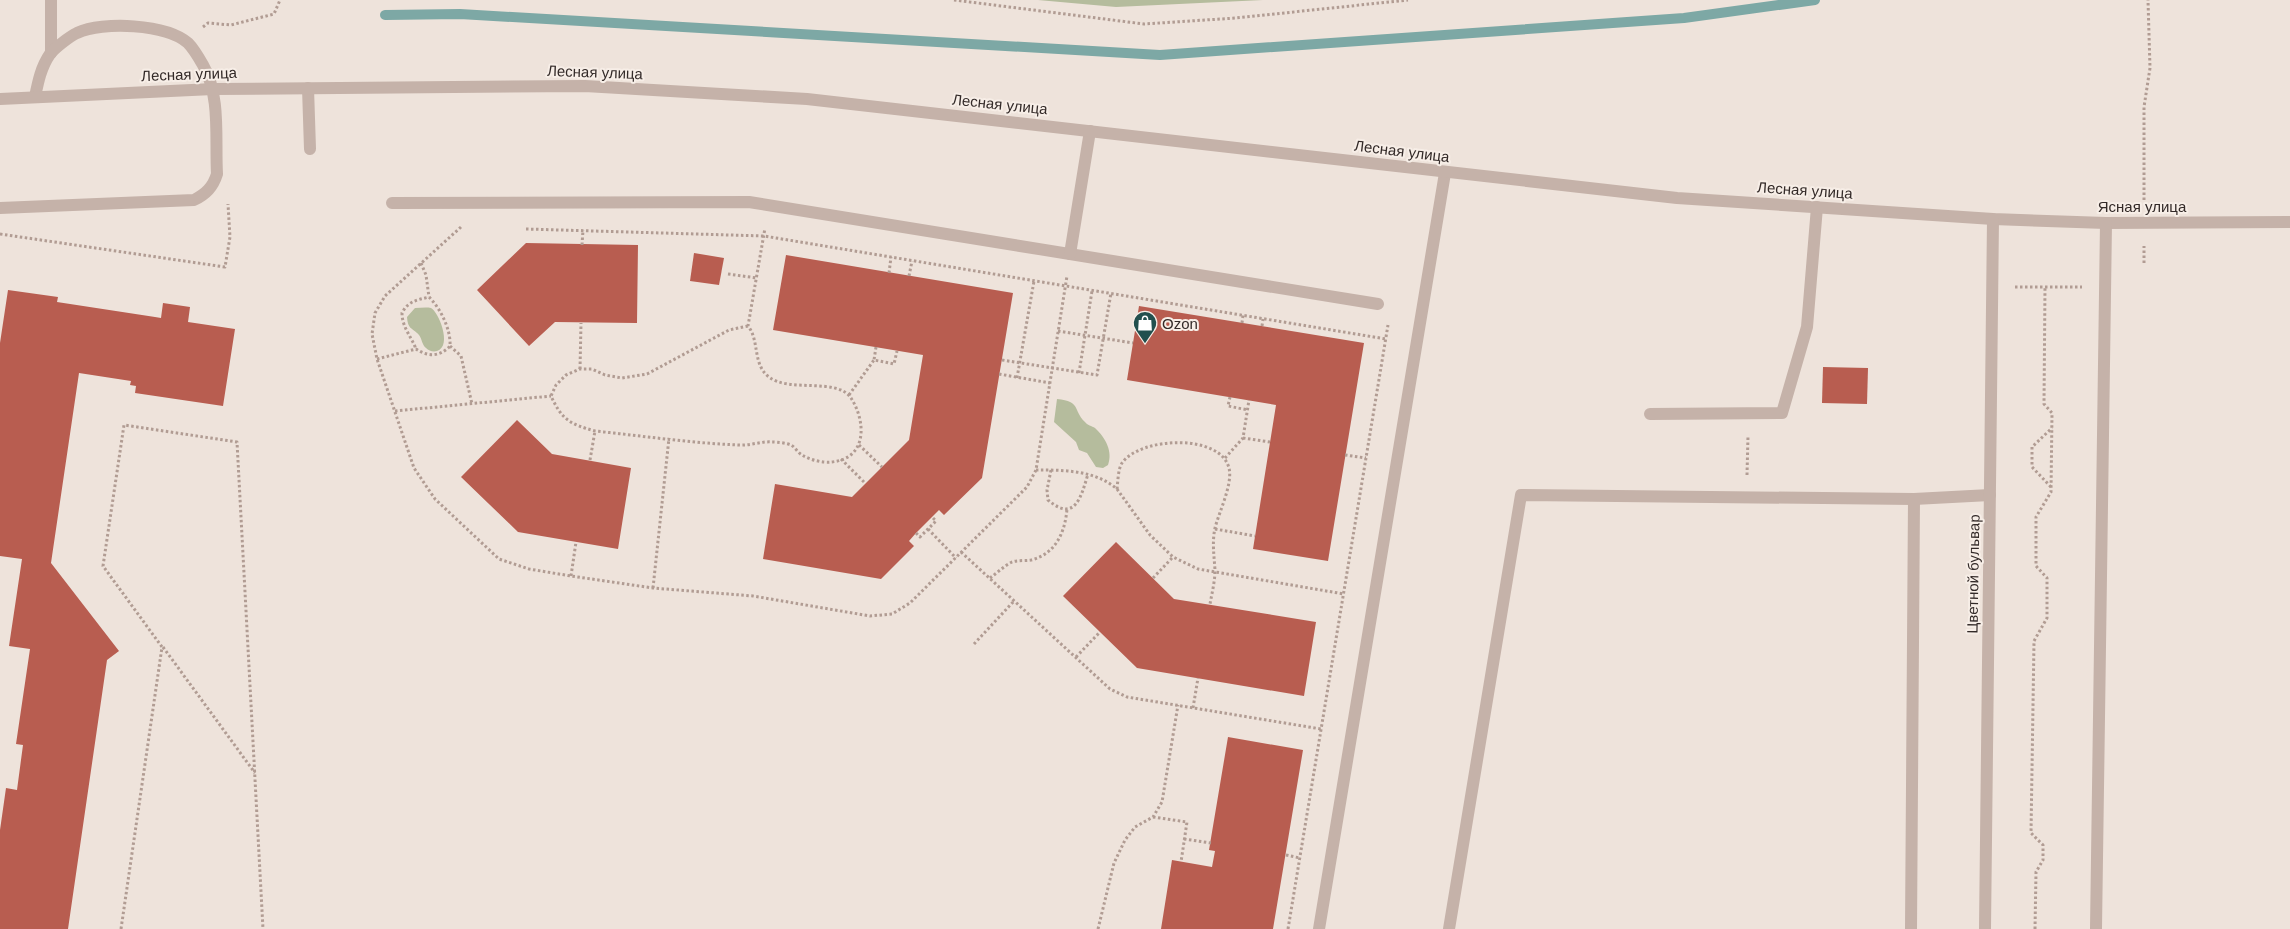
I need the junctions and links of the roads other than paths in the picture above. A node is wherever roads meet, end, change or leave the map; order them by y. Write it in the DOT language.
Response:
graph roads {
  1 [pos="52,0"];
  2 [pos="51,53"];
  3 [pos="308,88"];
  4 [pos="213,89"];
  5 [pos="35,97"];
  6 [pos="0,99"];
  7 [pos="1090,130"];
  8 [pos="310,149"];
  9 [pos="1445,173"];
  10 [pos="392,203"];
  11 [pos="1817,207"];
  12 [pos="0,208"];
  13 [pos="1993,219"];
  14 [pos="2290,222"];
  15 [pos="2106,223"];
  16 [pos="1070,254"];
  17 [pos="1378,304"];
  18 [pos="1650,414"];
  19 [pos="1990,495"];
  20 [pos="1914,499"];
  21 [pos="1319,929"];
  22 [pos="1449,929"];
  23 [pos="1911,929"];
  24 [pos="1985,929"];
  25 [pos="2096,929"];
  1 -- 2 [label="street"];
  2 -- 4 [label="street"];
  2 -- 5 [label="street"];
  3 -- 4 [label="street, Лесная улица"];
  3 -- 7 [label="street, Лесная улица"];
  3 -- 8 [label="street"];
  4 -- 5 [label="street, Лесная улица"];
  4 -- 12 [label="street"];
  5 -- 6 [label="street, Лесная улица"];
  7 -- 9 [label="street, Лесная улица"];
  7 -- 16 [label="street"];
  9 -- 11 [label="street, Лесная улица"];
  9 -- 21 [label="street"];
  10 -- 16 [label="street"];
  11 -- 13 [label="street, Лесная улица"];
  11 -- 18 [label="street"];
  13 -- 15 [label="street, Ясная улица"];
  13 -- 19 [label="street, Цветной бульвар"];
  14 -- 15 [label="street, Ясная улица"];
  15 -- 25 [label="street"];
  16 -- 17 [label="street"];
  19 -- 20 [label="street"];
  19 -- 24 [label="street, Цветной бульвар"];
  20 -- 22 [label="street"];
  20 -- 23 [label="street"];
}
